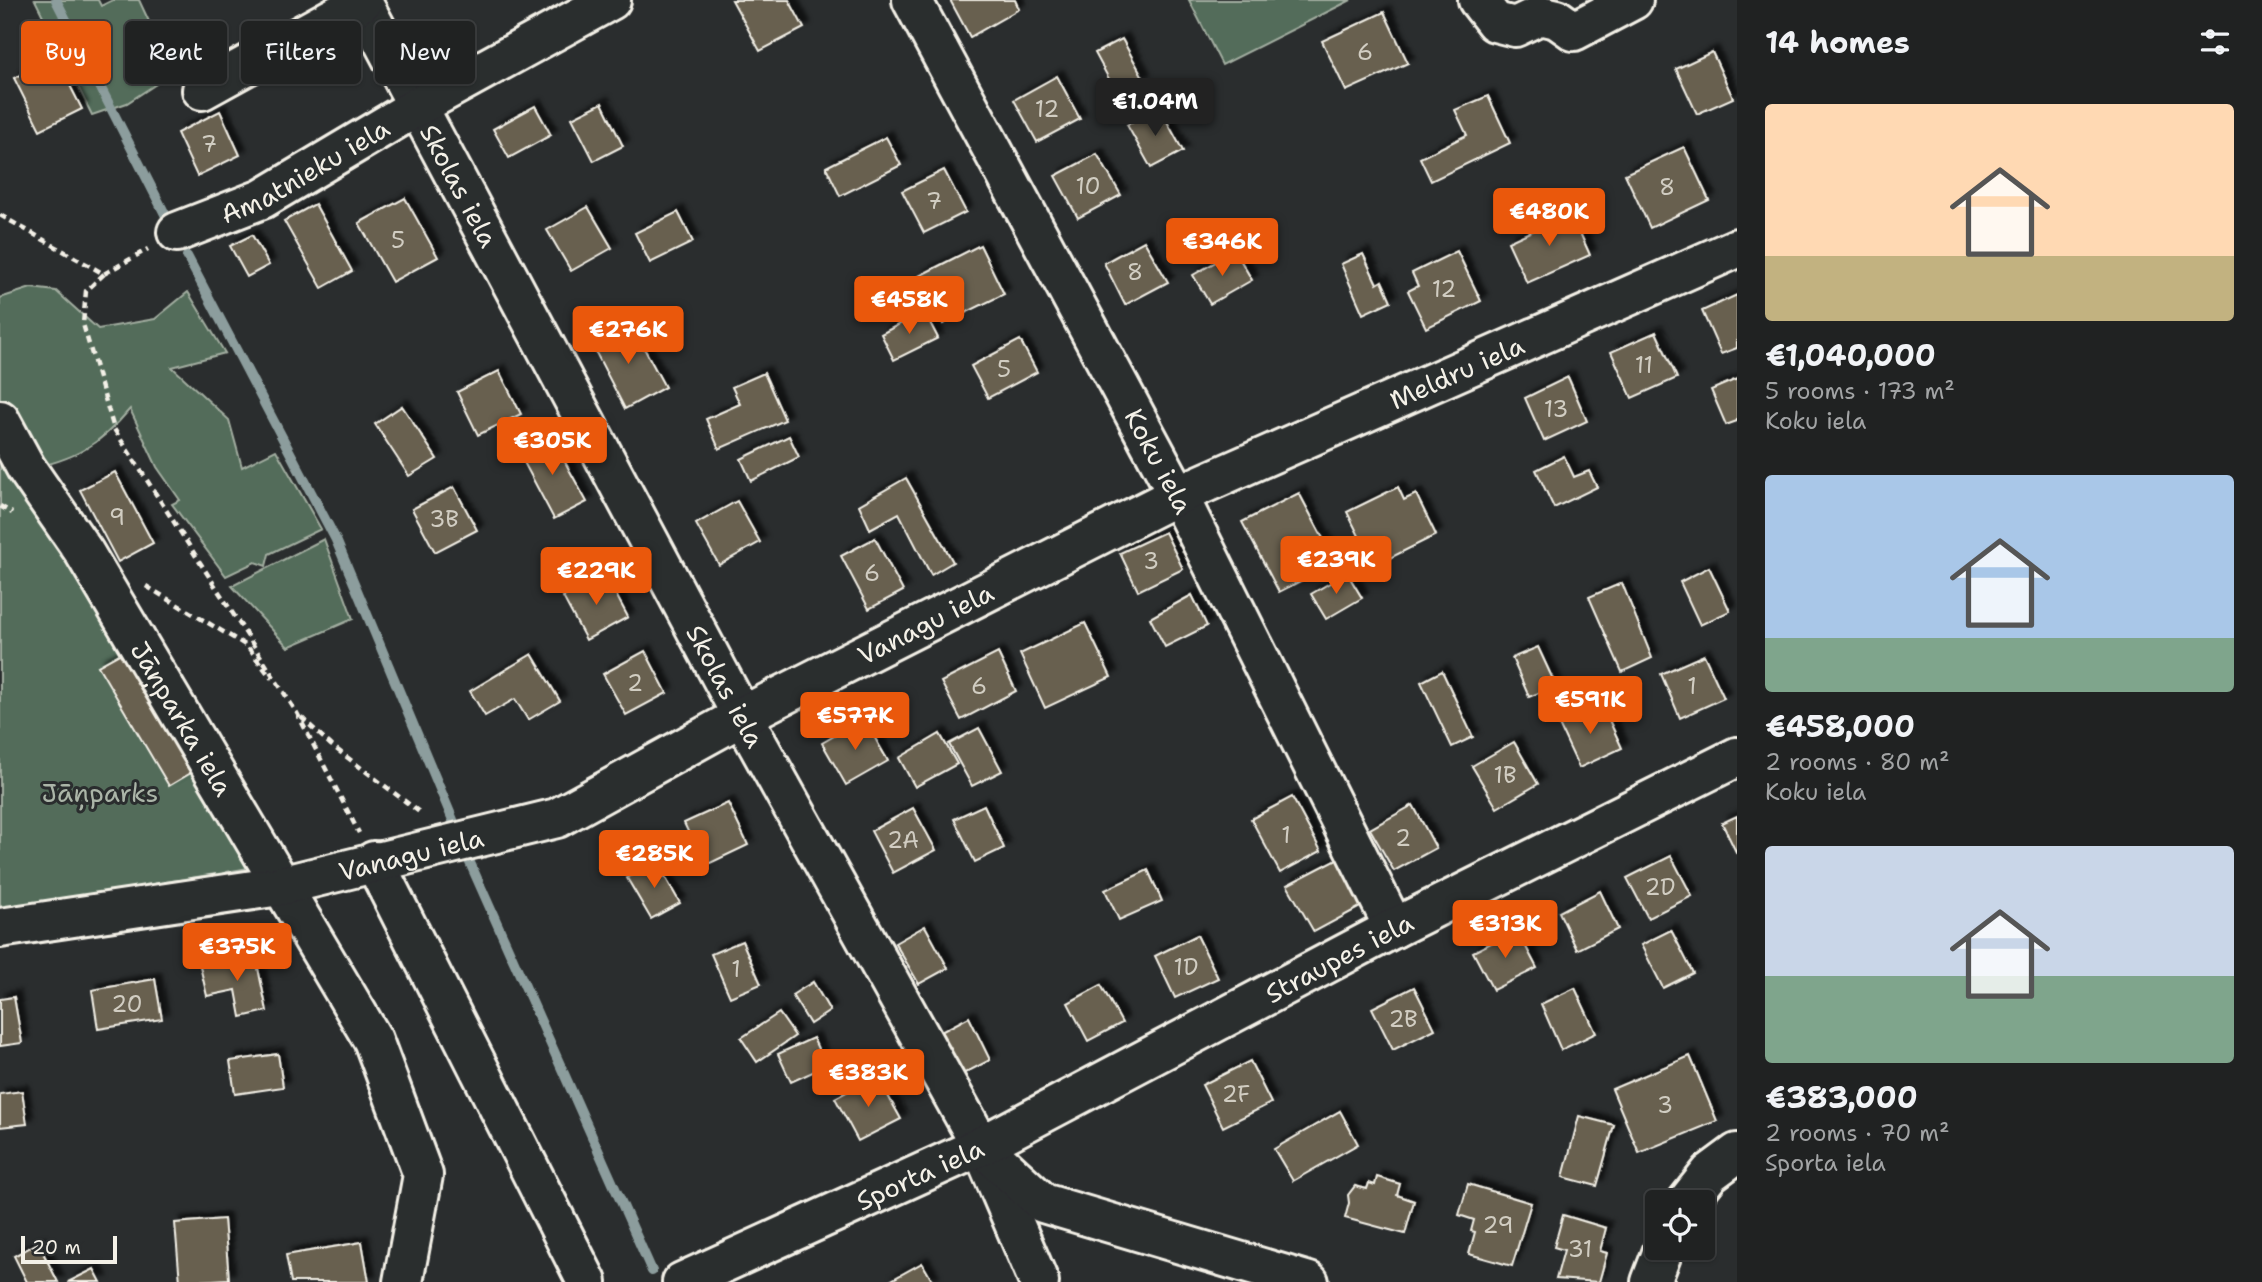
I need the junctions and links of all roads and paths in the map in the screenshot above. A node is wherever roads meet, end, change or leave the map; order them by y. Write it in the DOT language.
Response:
graph roads {
  1 [pos="611,0"];
  2 [pos="912,0"];
  3 [pos="1478,0"];
  4 [pos="1633,0"];
  5 [pos="361,1"];
  6 [pos="201,90"];
  7 [pos="418,106"];
  8 [pos="0,215"];
  9 [pos="177,232"];
  10 [pos="1737,248"];
  11 [pos="104,274"];
  12 [pos="0,419"];
  13 [pos="1178,495"];
  14 [pos="142,584"];
  15 [pos="297,713"];
  16 [pos="742,716"];
  17 [pos="1737,757"];
  18 [pos="459,842"];
  19 [pos="374,861"];
  20 [pos="280,886"];
  21 [pos="0,928"];
  22 [pos="1394,928"];
  23 [pos="981,1146"];
  24 [pos="1737,1153"];
  25 [pos="1697,1190"];
  26 [pos="1659,1260"];
  27 [pos="402,1282"];
  28 [pos="587,1282"];
  29 [pos="682,1282"];
  30 [pos="1039,1282"];
  31 [pos="1309,1282"];
  32 [pos="1651,1282"];
  1 -- 7 [label="street, Amatnieku iela"];
  2 -- 13 [label="street, Koku iela"];
  3 -- 4 [label="street"];
  5 -- 6 [label="street"];
  5 -- 7 [label="street, Skolas iela"];
  7 -- 9 [label="street, Amatnieku iela"];
  7 -- 16 [label="street, Skolas iela"];
  8 -- 11 [label="path"];
  9 -- 11 [label="path"];
  10 -- 13 [label="street, Meldru iela"];
  11 -- 15 [label="path"];
  12 -- 20 [label="street, Jāņparka iela"];
  13 -- 16 [label="street, Vanagu iela"];
  13 -- 22 [label="street, Koku iela"];
  14 -- 15 [label="path"];
  15 -- 18 [label="path"];
  15 -- 19 [label="path"];
  16 -- 18 [label="street, Vanagu iela"];
  16 -- 23 [label="street, Skolas iela"];
  17 -- 22 [label="street, Straupes iela"];
  18 -- 19 [label="street, Vanagu iela"];
  19 -- 20 [label="street, Vanagu iela"];
  19 -- 28 [label="street"];
  20 -- 21 [label="street, Vanagu iela"];
  20 -- 27 [label="street, Jāņparka iela"];
  22 -- 23 [label="street, Straupes iela"];
  23 -- 29 [label="street, Sporta iela"];
  23 -- 30 [label="street"];
  23 -- 31 [label="street, Sporta iela"];
  24 -- 25 [label="street"];
  26 -- 32 [label="street"];
}
